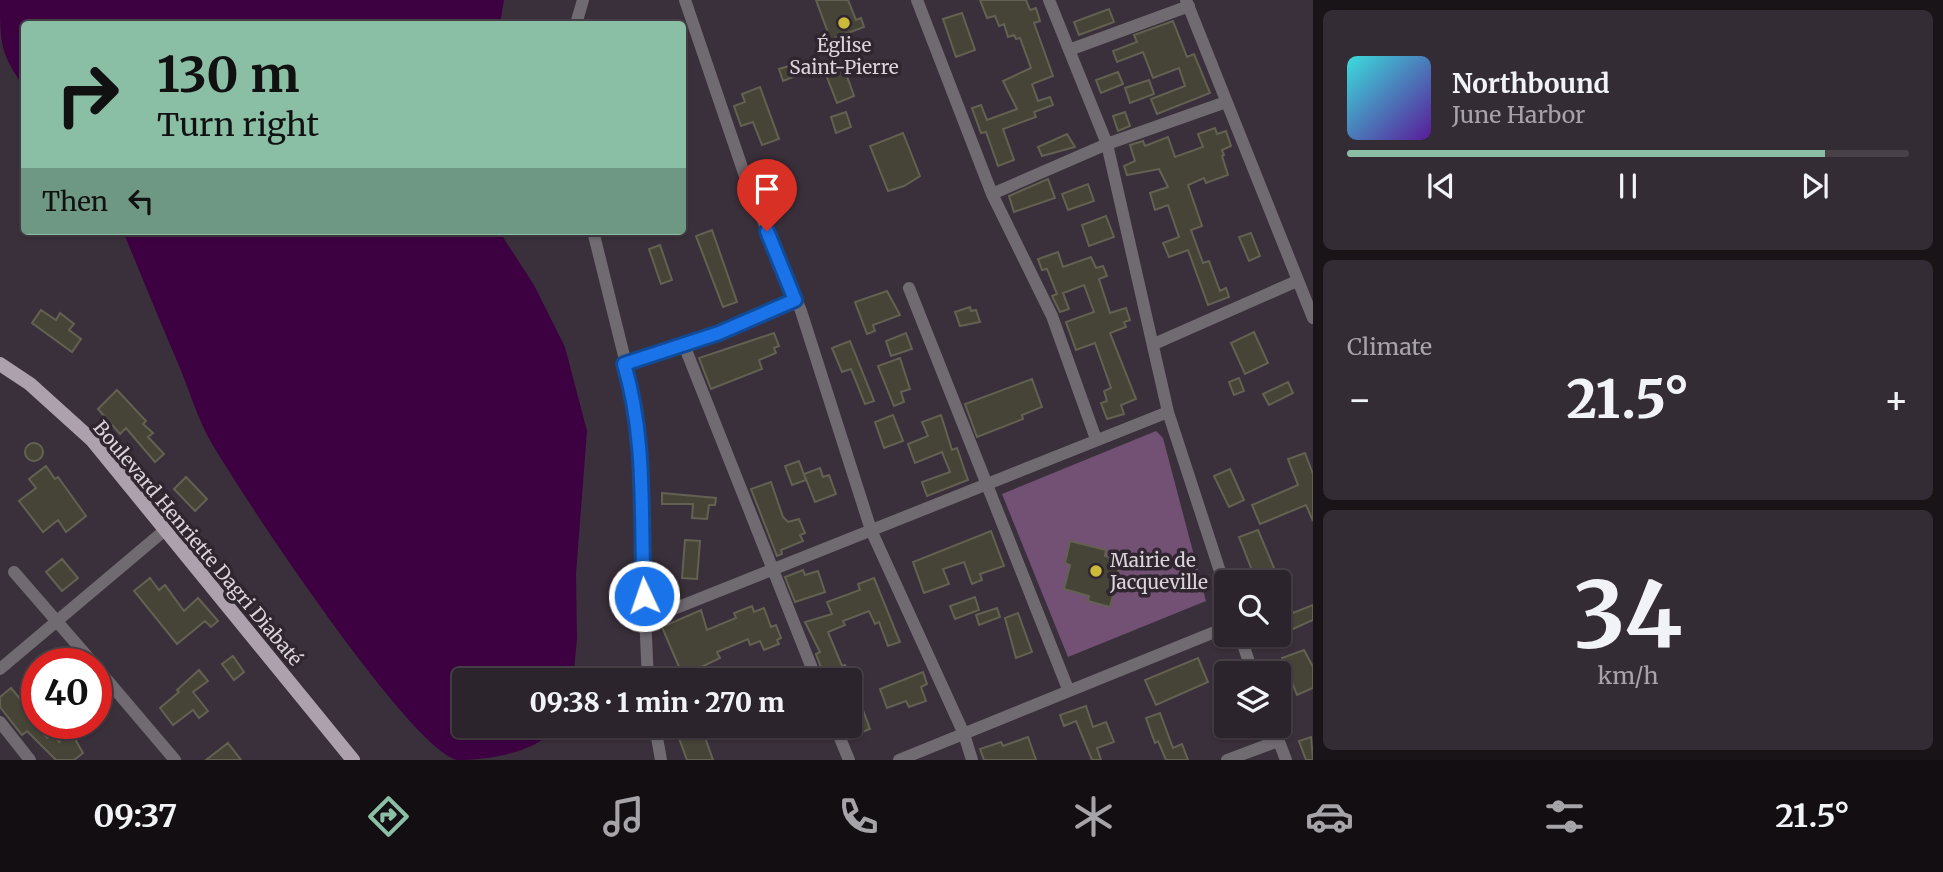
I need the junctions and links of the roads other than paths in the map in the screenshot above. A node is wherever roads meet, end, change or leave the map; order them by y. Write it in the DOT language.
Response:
graph roads {
  1 [pos="583,0"];
  2 [pos="685,0"];
  3 [pos="917,0"];
  4 [pos="1049,0"];
  5 [pos="1187,3"];
  6 [pos="577,21"];
  7 [pos="1069,50"];
  8 [pos="1226,102"];
  9 [pos="1107,144"];
  10 [pos="992,194"];
  11 [pos="594,235"];
  12 [pos="1297,281"];
  13 [pos="909,288"];
  14 [pos="795,300"];
  15 [pos="1313,317"];
  16 [pos="1154,344"];
  17 [pos="684,345"];
  18 [pos="0,364"];
  19 [pos="624,364"];
  20 [pos="1168,412"];
  21 [pos="1096,439"];
  22 [pos="986,485"];
  23 [pos="165,530"];
  24 [pos="871,530"];
  25 [pos="772,570"];
  26 [pos="1220,570"];
  27 [pos="14,572"];
  28 [pos="56,619"];
  29 [pos="646,620"];
  30 [pos="1214,632"];
  31 [pos="81,648"];
  32 [pos="0,668"];
  33 [pos="648,668"];
  34 [pos="812,668"];
  35 [pos="112,685"];
  36 [pos="1068,689"];
  37 [pos="0,722"];
  38 [pos="964,734"];
  39 [pos="657,738"];
  40 [pos="840,738"];
  41 [pos="1277,738"];
  42 [pos="1278,741"];
  43 [pos="30,760"];
  44 [pos="175,760"];
  45 [pos="353,760"];
  46 [pos="661,760"];
  47 [pos="849,760"];
  48 [pos="899,760"];
  49 [pos="972,760"];
  50 [pos="1227,760"];
  51 [pos="1286,760"];
  1 -- 6 [label="street"];
  2 -- 14 [label="street"];
  3 -- 10 [label="street"];
  4 -- 7 [label="street"];
  5 -- 7 [label="street"];
  5 -- 8 [label="street"];
  7 -- 9 [label="street"];
  8 -- 9 [label="street"];
  8 -- 12 [label="street"];
  9 -- 10 [label="street"];
  9 -- 16 [label="street"];
  10 -- 21 [label="street"];
  11 -- 19 [label="street"];
  12 -- 15 [label="street"];
  12 -- 16 [label="street"];
  13 -- 22 [label="street"];
  14 -- 17 [label="street"];
  14 -- 24 [label="street"];
  16 -- 20 [label="street"];
  17 -- 19 [label="street"];
  17 -- 25 [label="street"];
  18 -- 23 [label="main road, Boulevard Henriette Dagri Diabaté"];
  19 -- 29 [label="street"];
  20 -- 21 [label="street"];
  20 -- 26 [label="street"];
  21 -- 22 [label="street"];
  22 -- 24 [label="street"];
  22 -- 36 [label="street"];
  23 -- 28 [label="street"];
  23 -- 45 [label="main road, Boulevard Henriette Dagri Diabaté"];
  24 -- 25 [label="street"];
  24 -- 38 [label="street"];
  25 -- 29 [label="street"];
  25 -- 34 [label="street"];
  27 -- 28 [label="street"];
  28 -- 31 [label="street"];
  28 -- 32 [label="street"];
  29 -- 33 [label="street"];
  30 -- 36 [label="street"];
  35 -- 44 [label="street"];
  36 -- 38 [label="street"];
  37 -- 43 [label="street"];
  38 -- 48 [label="street"];
  38 -- 49 [label="street"];
  39 -- 46 [label="street"];
  40 -- 47 [label="street"];
  41 -- 42 [label="street"];
  42 -- 50 [label="street"];
  42 -- 51 [label="street"];
}
